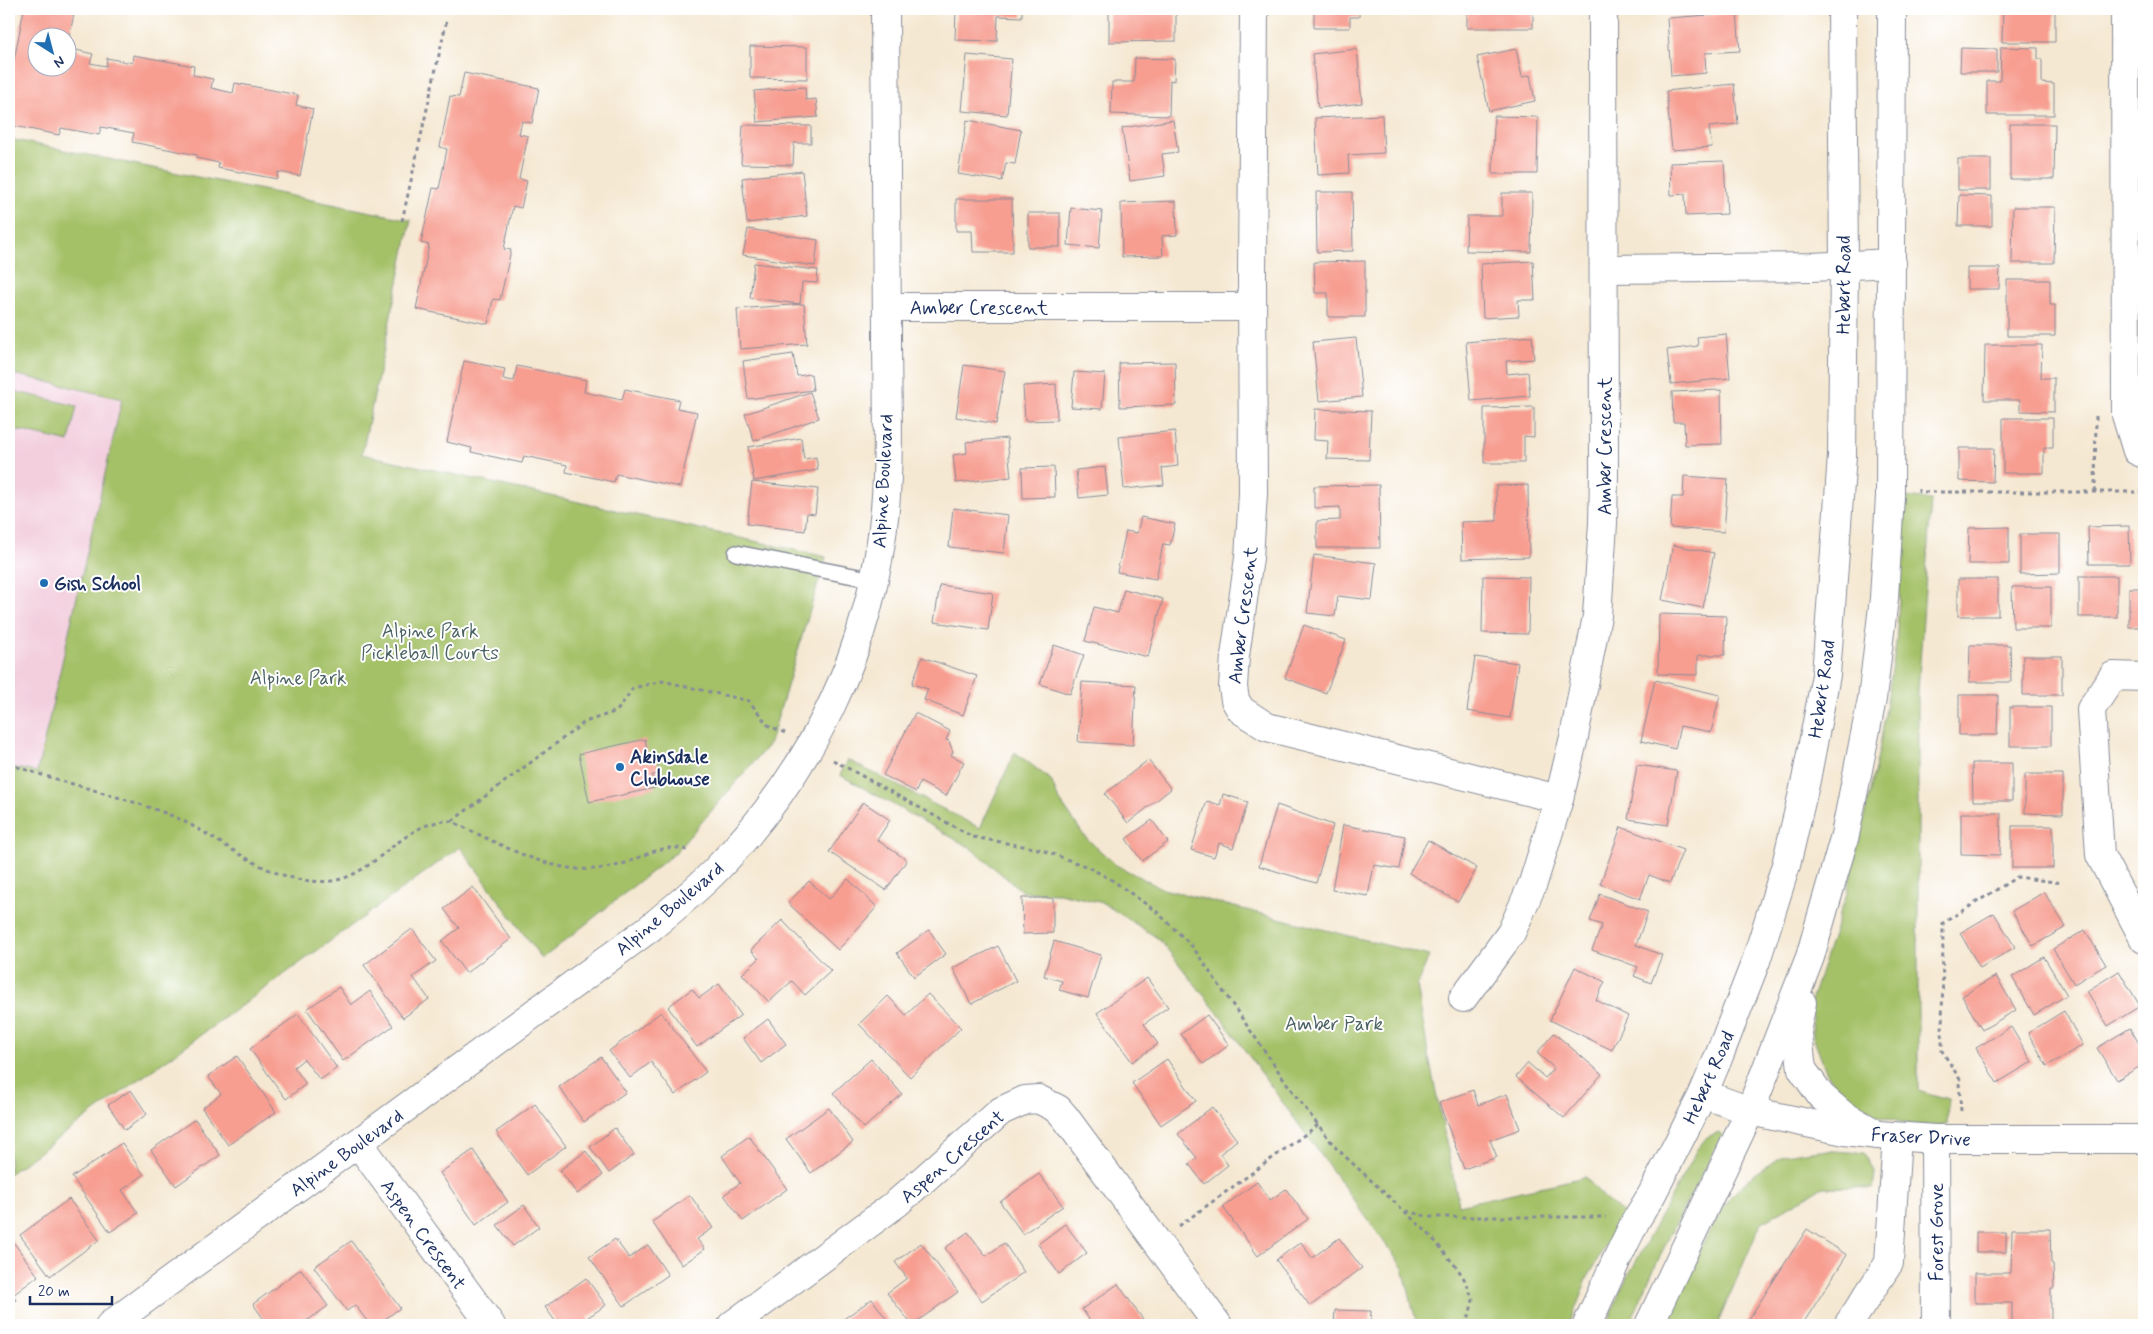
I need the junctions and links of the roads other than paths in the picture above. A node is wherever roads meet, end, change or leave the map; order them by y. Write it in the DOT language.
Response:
graph roads {
  1 [pos="884,9"];
  2 [pos="1254,9"];
  3 [pos="1603,9"];
  4 [pos="1842,9"];
  5 [pos="1892,9"];
  6 [pos="2125,9"];
  7 [pos="2134,100"];
  8 [pos="1892,263"];
  9 [pos="1844,265"];
  10 [pos="1604,269"];
  11 [pos="887,307"];
  12 [pos="1252,307"];
  13 [pos="2144,454"];
  14 [pos="736,553"];
  15 [pos="874,580"];
  16 [pos="2144,677"];
  17 [pos="1559,799"];
  18 [pos="2144,939"];
  19 [pos="1810,957"];
  20 [pos="1463,998"];
  21 [pos="1703,1094"];
  22 [pos="1750,1111"];
  23 [pos="1887,1136"];
  24 [pos="1936,1138"];
  25 [pos="2144,1139"];
  26 [pos="358,1143"];
  27 [pos="110,1325"];
  28 [pos="490,1325"];
  29 [pos="732,1325"];
  30 [pos="1218,1325"];
  31 [pos="1588,1325"];
  32 [pos="1649,1325"];
  33 [pos="1848,1325"];
  34 [pos="1936,1325"];
  1 -- 11 [label="street, Alpine Boulevard"];
  2 -- 12 [label="street, Amber Crescent"];
  3 -- 10 [label="street, Amber Crescent"];
  4 -- 9 [label="street, Hebert Road"];
  5 -- 8 [label="street"];
  6 -- 7 [label="street"];
  7 -- 13 [label="street"];
  8 -- 9 [label="street"];
  8 -- 19 [label="street"];
  9 -- 10 [label="street"];
  9 -- 21 [label="street, Hebert Road"];
  10 -- 17 [label="street, Amber Crescent"];
  11 -- 12 [label="street, Amber Crescent"];
  11 -- 15 [label="street, Alpine Boulevard"];
  12 -- 17 [label="street, Amber Crescent"];
  14 -- 15 [label="lane"];
  15 -- 26 [label="street, Alpine Boulevard"];
  16 -- 18 [label="street"];
  17 -- 20 [label="street, Amber Crescent"];
  19 -- 22 [label="street"];
  19 -- 23 [label="street"];
  21 -- 22 [label="street, Fraser Drive"];
  21 -- 31 [label="street, Hebert Road"];
  22 -- 23 [label="street, Fraser Drive"];
  22 -- 32 [label="street"];
  23 -- 24 [label="street, Fraser Drive"];
  23 -- 33 [label="street"];
  24 -- 25 [label="street, Fraser Drive"];
  24 -- 34 [label="street, Forest Grove"];
  26 -- 27 [label="street, Alpine Boulevard"];
  26 -- 28 [label="street, Aspen Crescent"];
  29 -- 30 [label="street, Aspen Crescent"];
}
